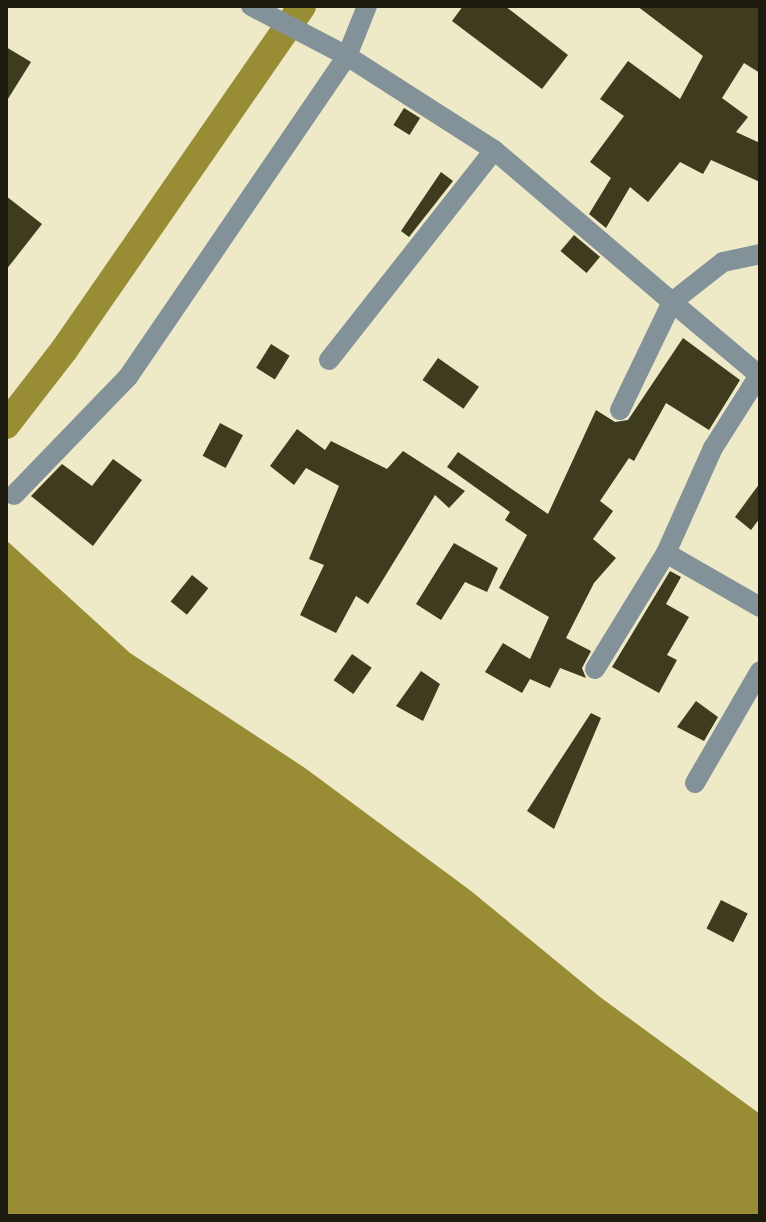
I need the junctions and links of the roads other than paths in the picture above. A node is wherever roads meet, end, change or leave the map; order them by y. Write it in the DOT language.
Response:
graph roads {
  1 [pos="251,6"];
  2 [pos="367,6"];
  3 [pos="347,56"];
  4 [pos="494,150"];
  5 [pos="760,254"];
  6 [pos="672,302"];
  7 [pos="329,360"];
  8 [pos="759,374"];
  9 [pos="620,410"];
  10 [pos="14,495"];
  11 [pos="666,553"];
  12 [pos="760,607"];
  13 [pos="595,669"];
  14 [pos="760,671"];
  15 [pos="695,783"];
  1 -- 3 [label="street"];
  2 -- 3 [label="street"];
  3 -- 4 [label="street"];
  3 -- 10 [label="street"];
  4 -- 6 [label="street"];
  4 -- 7 [label="street"];
  5 -- 6 [label="street"];
  6 -- 8 [label="street"];
  6 -- 9 [label="street"];
  8 -- 11 [label="street"];
  11 -- 12 [label="street"];
  11 -- 13 [label="street"];
  14 -- 15 [label="street"];
}
